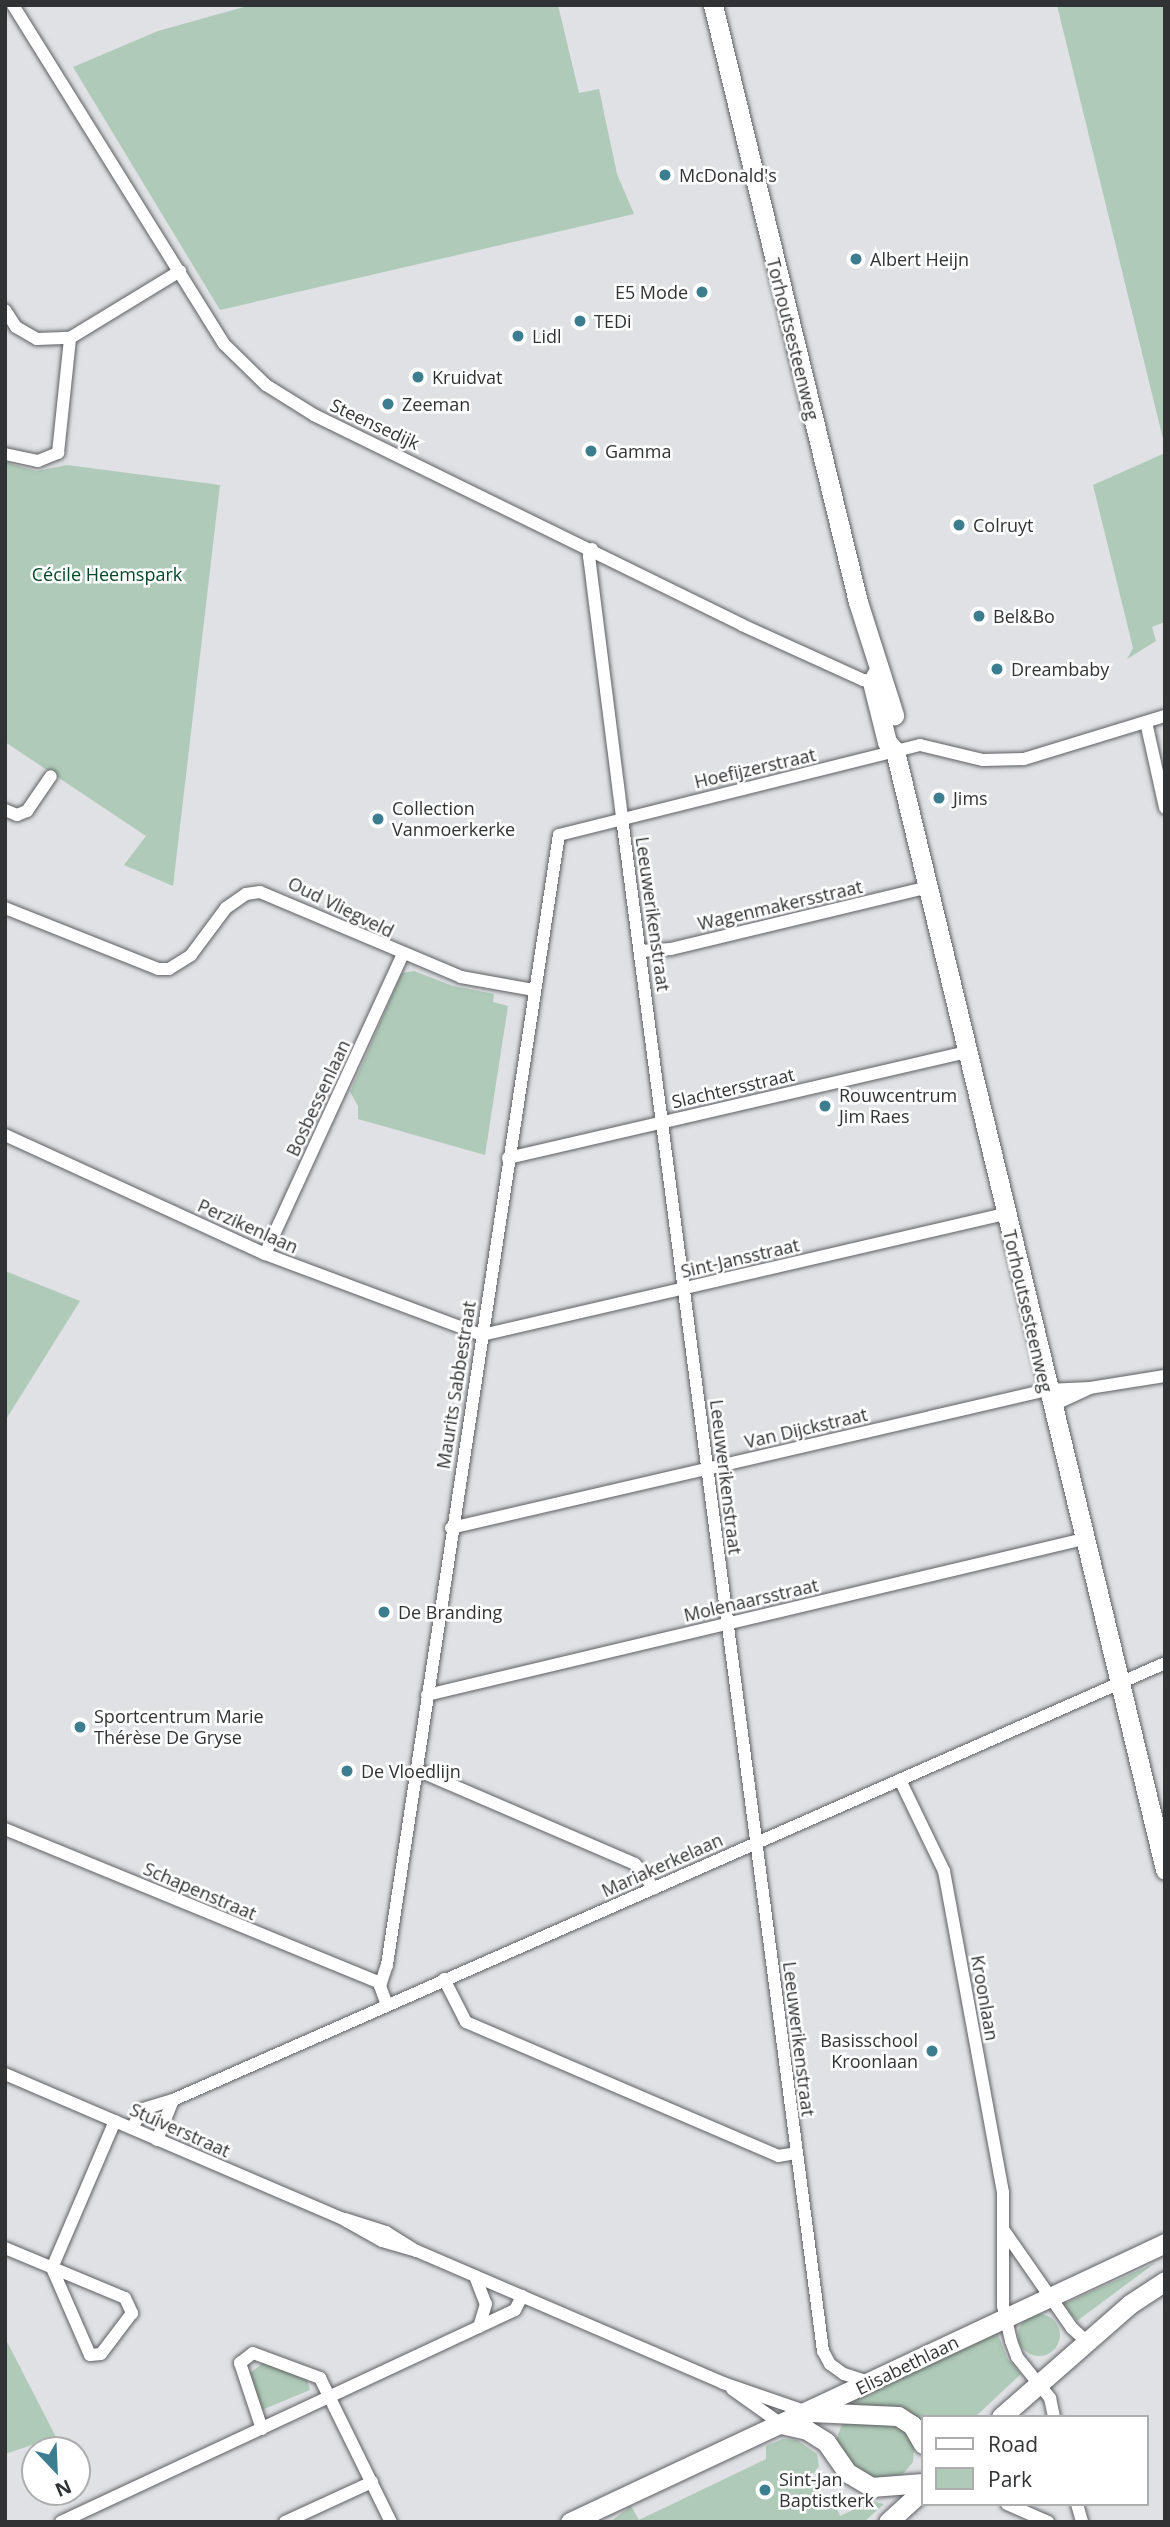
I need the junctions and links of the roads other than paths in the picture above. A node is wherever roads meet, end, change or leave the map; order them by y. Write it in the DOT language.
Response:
graph roads {
  1 [pos="13,5"];
  2 [pos="713,5"];
  3 [pos="180,271"];
  4 [pos="5,310"];
  5 [pos="70,338"];
  6 [pos="5,454"];
  7 [pos="592,548"];
  8 [pos="879,678"];
  9 [pos="1165,716"];
  10 [pos="1146,722"];
  11 [pos="895,751"];
  12 [pos="51,776"];
  13 [pos="1165,808"];
  14 [pos="5,810"];
  15 [pos="622,818"];
  16 [pos="926,888"];
  17 [pos="5,908"];
  18 [pos="641,951"];
  19 [pos="402,956"];
  20 [pos="533,990"];
  21 [pos="967,1052"];
  22 [pos="663,1122"];
  23 [pos="5,1135"];
  24 [pos="508,1158"];
  25 [pos="1005,1214"];
  26 [pos="265,1254"];
  27 [pos="685,1289"];
  28 [pos="482,1335"];
  29 [pos="1165,1376"];
  30 [pos="1049,1398"];
  31 [pos="707,1469"];
  32 [pos="450,1528"];
  33 [pos="1084,1539"];
  34 [pos="727,1624"];
  35 [pos="1165,1663"];
  36 [pos="1120,1682"];
  37 [pos="427,1695"];
  38 [pos="417,1770"];
  39 [pos="900,1780"];
  40 [pos="5,1829"];
  41 [pos="755,1843"];
  42 [pos="1165,1870"];
  43 [pos="654,1888"];
  44 [pos="444,1979"];
  45 [pos="381,1983"];
  46 [pos="387,2005"];
  47 [pos="5,2074"];
  48 [pos="173,2100"];
  49 [pos="115,2121"];
  50 [pos="132,2128"];
  51 [pos="157,2140"];
  52 [pos="796,2153"];
  53 [pos="1005,2232"];
  54 [pos="1165,2243"];
  55 [pos="5,2248"];
  56 [pos="52,2268"];
  57 [pos="475,2276"];
  58 [pos="1165,2281"];
  59 [pos="1052,2295"];
  60 [pos="522,2296"];
  61 [pos="1006,2317"];
  62 [pos="479,2327"];
  63 [pos="1086,2340"];
  64 [pos="723,2383"];
  65 [pos="870,2383"];
  66 [pos="1039,2383"];
  67 [pos="332,2396"];
  68 [pos="807,2412"];
  69 [pos="1003,2415"];
  70 [pos="1053,2415"];
  71 [pos="781,2424"];
  72 [pos="262,2429"];
  73 [pos="922,2442"];
  74 [pos="372,2482"];
  75 [pos="922,2483"];
  76 [pos="922,2491"];
  77 [pos="615,2501"];
  78 [pos="1012,2506"];
  79 [pos="61,2522"];
  80 [pos="285,2522"];
  81 [pos="391,2522"];
  82 [pos="570,2522"];
  83 [pos="590,2522"];
  84 [pos="888,2522"];
  85 [pos="1048,2522"];
  1 -- 3 [label="street, Steensedijk"];
  2 -- 8 [label="main road, Torhoutsesteenweg"];
  3 -- 5 [label="street"];
  3 -- 7 [label="street, Steensedijk"];
  4 -- 5 [label="street"];
  5 -- 6 [label="street"];
  7 -- 8 [label="street, Steensedijk"];
  7 -- 15 [label="street, Leeuwerikenstraat"];
  8 -- 11 [label="main road, Torhoutsesteenweg"];
  9 -- 10 [label="street"];
  10 -- 11 [label="street"];
  10 -- 13 [label="street"];
  11 -- 15 [label="street, Hoefijzerstraat"];
  11 -- 16 [label="main road, Torhoutsesteenweg"];
  12 -- 14 [label="street"];
  15 -- 18 [label="street, Leeuwerikenstraat"];
  15 -- 20 [label="street, Maurits Sabbestraat"];
  16 -- 18 [label="street, Wagenmakersstraat"];
  16 -- 21 [label="main road, Torhoutsesteenweg"];
  17 -- 19 [label="street, Oud Vliegveld"];
  18 -- 22 [label="street, Leeuwerikenstraat"];
  19 -- 20 [label="street, Oud Vliegveld"];
  19 -- 26 [label="street, Bosbessenlaan"];
  20 -- 24 [label="street, Maurits Sabbestraat"];
  21 -- 22 [label="street, Slachtersstraat"];
  21 -- 25 [label="main road, Torhoutsesteenweg"];
  22 -- 24 [label="street, Slachtersstraat"];
  22 -- 27 [label="street, Leeuwerikenstraat"];
  23 -- 26 [label="street, Perzikenlaan"];
  24 -- 28 [label="street, Maurits Sabbestraat"];
  25 -- 27 [label="street, Sint-Jansstraat"];
  25 -- 30 [label="main road, Torhoutsesteenweg"];
  26 -- 28 [label="street, Perzikenlaan"];
  27 -- 28 [label="street, Sint-Jansstraat"];
  27 -- 31 [label="street, Leeuwerikenstraat"];
  28 -- 32 [label="street, Maurits Sabbestraat"];
  29 -- 30 [label="street, Van Dijckstraat"];
  30 -- 31 [label="street, Van Dijckstraat"];
  30 -- 33 [label="main road, Torhoutsesteenweg"];
  31 -- 32 [label="street, Van Dijckstraat"];
  31 -- 34 [label="street, Leeuwerikenstraat"];
  32 -- 37 [label="street, Maurits Sabbestraat"];
  33 -- 34 [label="street, Molenaarsstraat"];
  33 -- 36 [label="main road, Torhoutsesteenweg"];
  34 -- 37 [label="street, Molenaarsstraat"];
  34 -- 41 [label="street, Leeuwerikenstraat"];
  35 -- 36 [label="street, Mariakerkelaan"];
  36 -- 39 [label="street, Mariakerkelaan"];
  36 -- 42 [label="main road, Torhoutsesteenweg"];
  37 -- 38 [label="street, Maurits Sabbestraat"];
  38 -- 43 [label="street"];
  38 -- 45 [label="street, Maurits Sabbestraat"];
  39 -- 41 [label="street, Mariakerkelaan"];
  39 -- 53 [label="street, Kroonlaan"];
  40 -- 45 [label="street, Schapenstraat"];
  41 -- 43 [label="street, Mariakerkelaan"];
  41 -- 52 [label="street, Leeuwerikenstraat"];
  43 -- 44 [label="street, Mariakerkelaan"];
  44 -- 46 [label="street, Mariakerkelaan"];
  44 -- 52 [label="street"];
  45 -- 46 [label="street, Maurits Sabbestraat"];
  46 -- 48 [label="street, Mariakerkelaan"];
  47 -- 49 [label="street, Stuiverstraat"];
  48 -- 50 [label="street, Mariakerkelaan"];
  48 -- 51 [label="street"];
  49 -- 50 [label="street, Stuiverstraat"];
  49 -- 56 [label="street"];
  50 -- 51 [label="street, Stuiverstraat"];
  51 -- 57 [label="street, Stuiverstraat"];
  52 -- 65 [label="street, Leeuwerikenstraat"];
  53 -- 59 [label="street"];
  53 -- 61 [label="street, Kroonlaan"];
  54 -- 59 [label="main road, Elisabethlaan"];
  55 -- 56 [label="street"];
  56 -- 56 [label="street"];
  57 -- 60 [label="street, Stuiverstraat"];
  57 -- 62 [label="street"];
  58 -- 63 [label="main road"];
  59 -- 61 [label="main road, Elisabethlaan"];
  59 -- 63 [label="street"];
  60 -- 62 [label="street"];
  60 -- 64 [label="street, Stuiverstraat"];
  61 -- 65 [label="main road, Elisabethlaan"];
  61 -- 66 [label="street"];
  62 -- 67 [label="street"];
  63 -- 66 [label="main road"];
  64 -- 68 [label="street, Stuiverstraat"];
  64 -- 71 [label="street, Stuiverstraat"];
  65 -- 68 [label="main road, Elisabethlaan"];
  66 -- 69 [label="main road"];
  66 -- 70 [label="street"];
  67 -- 72 [label="street"];
  67 -- 72 [label="street"];
  67 -- 74 [label="street"];
  68 -- 71 [label="main road, Elisabethlaan"];
  68 -- 73 [label="main road, Elisabethlaan"];
  71 -- 75 [label="main road"];
  71 -- 77 [label="main road, Elisabethlaan"];
  72 -- 79 [label="street"];
  74 -- 80 [label="street"];
  74 -- 81 [label="street"];
  76 -- 84 [label="main road"];
  77 -- 82 [label="main road, Elisabethlaan"];
  77 -- 83 [label="main road, Elisabethlaan"];
  78 -- 85 [label="street"];
}
